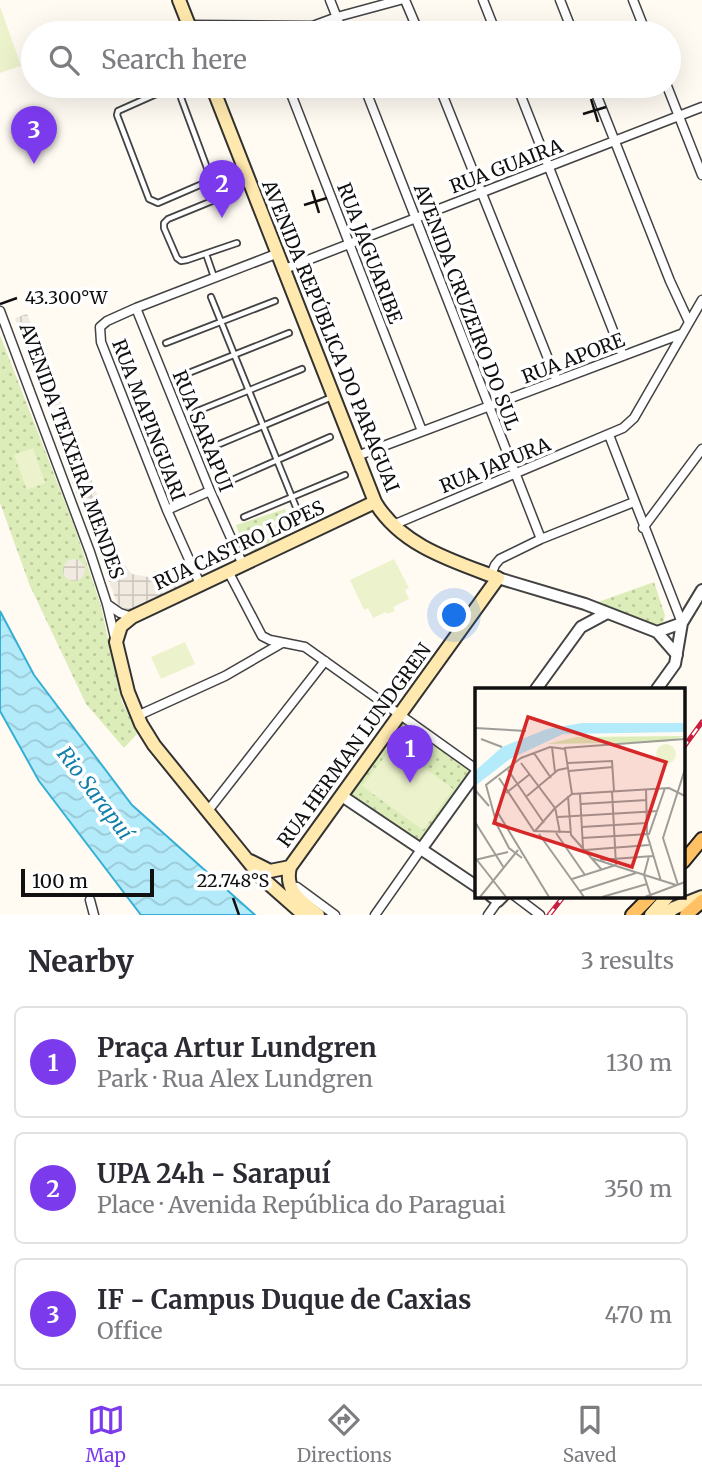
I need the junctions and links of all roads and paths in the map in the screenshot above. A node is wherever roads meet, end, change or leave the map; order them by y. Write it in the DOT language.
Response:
graph roads {
  1 [pos="179,0"];
  2 [pos="330,0"];
  3 [pos="400,0"];
  4 [pos="405,0"];
  5 [pos="483,0"];
  6 [pos="560,0"];
  7 [pos="633,0"];
  8 [pos="337,17"];
  9 [pos="188,21"];
  10 [pos="325,21"];
  11 [pos="338,21"];
  12 [pos="414,21"];
  13 [pos="491,21"];
  14 [pos="568,21"];
  15 [pos="641,21"];
  16 [pos="146,98"];
  17 [pos="181,98"];
  18 [pos="217,98"];
  19 [pos="293,98"];
  20 [pos="368,98"];
  21 [pos="444,98"];
  22 [pos="522,98"];
  23 [pos="598,98"];
  24 [pos="672,98"];
  25 [pos="702,107"];
  26 [pos="679,116"];
  27 [pos="615,141"];
  28 [pos="549,167"];
  29 [pos="702,175"];
  30 [pos="482,193"];
  31 [pos="217,199"];
  32 [pos="415,218"];
  33 [pos="237,243"];
  34 [pos="350,244"];
  35 [pos="206,254"];
  36 [pos="276,254"];
  37 [pos="282,270"];
  38 [pos="214,278"];
  39 [pos="211,298"];
  40 [pos="702,300"];
  41 [pos="275,301"];
  42 [pos="136,308"];
  43 [pos="0,311"];
  44 [pos="221,322"];
  45 [pos="690,322"];
  46 [pos="289,333"];
  47 [pos="682,333"];
  48 [pos="166,343"];
  49 [pos="234,355"];
  50 [pos="623,356"];
  51 [pos="302,369"];
  52 [pos="181,376"];
  53 [pos="557,381"];
  54 [pos="248,390"];
  55 [pos="333,397"];
  56 [pos="489,406"];
  57 [pos="195,412"];
  58 [pos="263,426"];
  59 [pos="422,431"];
  60 [pos="609,436"];
  61 [pos="330,438"];
  62 [pos="210,448"];
  63 [pos="702,449"];
  64 [pos="357,456"];
  65 [pos="277,460"];
  66 [pos="515,472"];
  67 [pos="345,475"];
  68 [pos="223,484"];
  69 [pos="210,491"];
  70 [pos="292,496"];
  71 [pos="375,502"];
  72 [pos="634,502"];
  73 [pos="167,510"];
  74 [pos="244,517"];
  75 [pos="300,517"];
  76 [pos="393,525"];
  77 [pos="643,528"];
  78 [pos="541,539"];
  79 [pos="243,565"];
  80 [pos="228,572"];
  81 [pos="495,577"];
  82 [pos="200,584"];
  83 [pos="702,590"];
  84 [pos="581,603"];
  85 [pos="107,604"];
  86 [pos="607,613"];
  87 [pos="132,617"];
  88 [pos="682,623"];
  89 [pos="581,627"];
  90 [pos="657,632"];
  91 [pos="116,642"];
  92 [pos="282,643"];
  93 [pos="677,655"];
  94 [pos="325,662"];
  95 [pos="537,688"];
  96 [pos="658,688"];
  97 [pos="400,713"];
  98 [pos="137,716"];
  99 [pos="475,770"];
  100 [pos="475,772"];
  101 [pos="342,796"];
  102 [pos="207,811"];
  103 [pos="702,839"];
  104 [pos="422,848"];
  105 [pos="702,854"];
  106 [pos="244,857"];
  107 [pos="685,860"];
  108 [pos="290,867"];
  109 [pos="475,885"];
  110 [pos="297,887"];
  111 [pos="496,898"];
  112 [pos="518,898"];
  113 [pos="649,898"];
  114 [pos="702,899"];
  115 [pos="90,900"];
  116 [pos="668,904"];
  117 [pos="304,912"];
  118 [pos="94,915"];
  119 [pos="318,915"];
  120 [pos="335,915"];
  121 [pos="375,915"];
  122 [pos="488,915"];
  123 [pos="540,915"];
  124 [pos="632,915"];
  125 [pos="651,915"];
  126 [pos="686,915"];
  1 -- 9 [label="main road"];
  2 -- 8 [label="street"];
  3 -- 8 [label="street"];
  4 -- 12 [label="street"];
  5 -- 13 [label="street"];
  6 -- 14 [label="street"];
  7 -- 15 [label="street"];
  8 -- 10 [label="street"];
  8 -- 11 [label="street"];
  16 -- 17 [label="lane"];
  18 -- 36 [label="main road, AVENIDA REPÚBLICA DO PARAGUAI"];
  19 -- 34 [label="street, RUA JAGUARIBE"];
  20 -- 32 [label="street, AVENIDA CRUZEIRO DO SUL"];
  21 -- 30 [label="street"];
  22 -- 28 [label="street"];
  23 -- 27 [label="street"];
  24 -- 26 [label="street"];
  25 -- 26 [label="street, RUA GUAIRA"];
  26 -- 27 [label="street, RUA GUAIRA"];
  26 -- 29 [label="street"];
  27 -- 28 [label="street, RUA GUAIRA"];
  27 -- 45 [label="street"];
  28 -- 30 [label="street, RUA GUAIRA"];
  28 -- 50 [label="street"];
  30 -- 32 [label="street, RUA GUAIRA"];
  30 -- 53 [label="street"];
  31 -- 35 [label="lane"];
  32 -- 34 [label="street, RUA GUAIRA"];
  32 -- 56 [label="street, AVENIDA CRUZEIRO DO SUL"];
  33 -- 35 [label="lane"];
  34 -- 37 [label="street, RUA GUAIRA"];
  34 -- 59 [label="street, RUA JAGUARIBE"];
  35 -- 38 [label="lane"];
  36 -- 37 [label="main road, AVENIDA REPÚBLICA DO PARAGUAI"];
  36 -- 38 [label="street, RUA MAPINGUARI"];
  37 -- 55 [label="main road, AVENIDA REPÚBLICA DO PARAGUAI"];
  38 -- 42 [label="street, RUA MAPINGUARI"];
  39 -- 44 [label="lane"];
  40 -- 45 [label="street, RUA JAPURA"];
  41 -- 44 [label="lane"];
  42 -- 69 [label="street, RUA SARAPUI"];
  42 -- 73 [label="street, RUA MAPINGUARI"];
  43 -- 85 [label="street, AVENIDA TEIXEIRA MENDES"];
  44 -- 48 [label="lane"];
  44 -- 49 [label="lane"];
  45 -- 47 [label="street, RUA JAPURA"];
  46 -- 49 [label="lane"];
  47 -- 50 [label="street, RUA APORE"];
  47 -- 60 [label="street, RUA JAPURA"];
  49 -- 52 [label="lane"];
  49 -- 54 [label="lane"];
  50 -- 53 [label="street, RUA APORE"];
  51 -- 54 [label="lane"];
  53 -- 56 [label="street, RUA APORE"];
  54 -- 57 [label="lane"];
  54 -- 58 [label="lane"];
  55 -- 58 [label="lane"];
  55 -- 64 [label="main road, AVENIDA REPÚBLICA DO PARAGUAI"];
  56 -- 59 [label="street, RUA APORE"];
  56 -- 66 [label="street, AVENIDA CRUZEIRO DO SUL"];
  58 -- 62 [label="lane"];
  58 -- 65 [label="lane"];
  59 -- 64 [label="street, RUA APORE"];
  60 -- 66 [label="street, RUA JAPURA"];
  60 -- 72 [label="street"];
  61 -- 65 [label="lane"];
  63 -- 77 [label="street"];
  64 -- 71 [label="main road, AVENIDA REPÚBLICA DO PARAGUAI"];
  65 -- 68 [label="lane"];
  65 -- 70 [label="lane"];
  66 -- 76 [label="street, RUA JAPURA"];
  66 -- 78 [label="street, AVENIDA CRUZEIRO DO SUL"];
  67 -- 70 [label="lane"];
  69 -- 73 [label="street"];
  69 -- 79 [label="street, RUA SARAPUI"];
  70 -- 74 [label="lane"];
  70 -- 75 [label="lane"];
  71 -- 76 [label="main road, AVENIDA REPÚBLICA DO PARAGUAI"];
  71 -- 79 [label="main road, RUA CASTRO LOPES"];
  72 -- 77 [label="street"];
  72 -- 78 [label="street"];
  73 -- 82 [label="street, RUA MAPINGUARI"];
  76 -- 81 [label="main road, AVENIDA REPÚBLICA DO PARAGUAI"];
  77 -- 88 [label="street"];
  78 -- 81 [label="street"];
  79 -- 80 [label="main road, RUA CASTRO LOPES"];
  80 -- 82 [label="main road, RUA CASTRO LOPES"];
  80 -- 92 [label="street"];
  81 -- 84 [label="street, AVENIDA REPÚBLICA DO PARAGUAI"];
  81 -- 97 [label="main road, RUA HERMAN LUNDGREN"];
  82 -- 87 [label="main road, RUA CASTRO LOPES"];
  83 -- 88 [label="street"];
  84 -- 86 [label="street, AVENIDA REPÚBLICA DO PARAGUAI"];
  84 -- 89 [label="street"];
  85 -- 87 [label="street"];
  85 -- 91 [label="street, AVENIDA TEIXEIRA MENDES"];
  86 -- 89 [label="street"];
  86 -- 90 [label="street, AVENIDA REPÚBLICA DO PARAGUAI"];
  87 -- 91 [label="main road, RUA CASTRO LOPES"];
  88 -- 90 [label="street"];
  88 -- 93 [label="street"];
  89 -- 95 [label="street"];
  90 -- 93 [label="street, AVENIDA REPÚBLICA DO PARAGUAI"];
  91 -- 98 [label="main road"];
  92 -- 94 [label="street"];
  92 -- 98 [label="street"];
  93 -- 96 [label="street"];
  94 -- 97 [label="street"];
  94 -- 102 [label="street"];
  97 -- 99 [label="street"];
  97 -- 101 [label="main road, RUA HERMAN LUNDGREN"];
  98 -- 102 [label="main road"];
  100 -- 104 [label="street"];
  101 -- 104 [label="street"];
  101 -- 108 [label="main road, RUA HERMAN LUNDGREN"];
  102 -- 106 [label="main road"];
  103 -- 107 [label="main road"];
  104 -- 109 [label="street"];
  104 -- 121 [label="street"];
  105 -- 107 [label="main road"];
  106 -- 108 [label="main road, RUA HERMAN LUNDGREN"];
  106 -- 117 [label="main road"];
  108 -- 117 [label="main road, RUA HERMAN LUNDGREN"];
  110 -- 120 [label="street"];
  111 -- 122 [label="street"];
  112 -- 123 [label="street"];
  113 -- 124 [label="main road"];
  114 -- 116 [label="main road"];
  114 -- 126 [label="main road"];
  115 -- 118 [label="street"];
  116 -- 125 [label="main road"];
  117 -- 119 [label="main road"];
}
